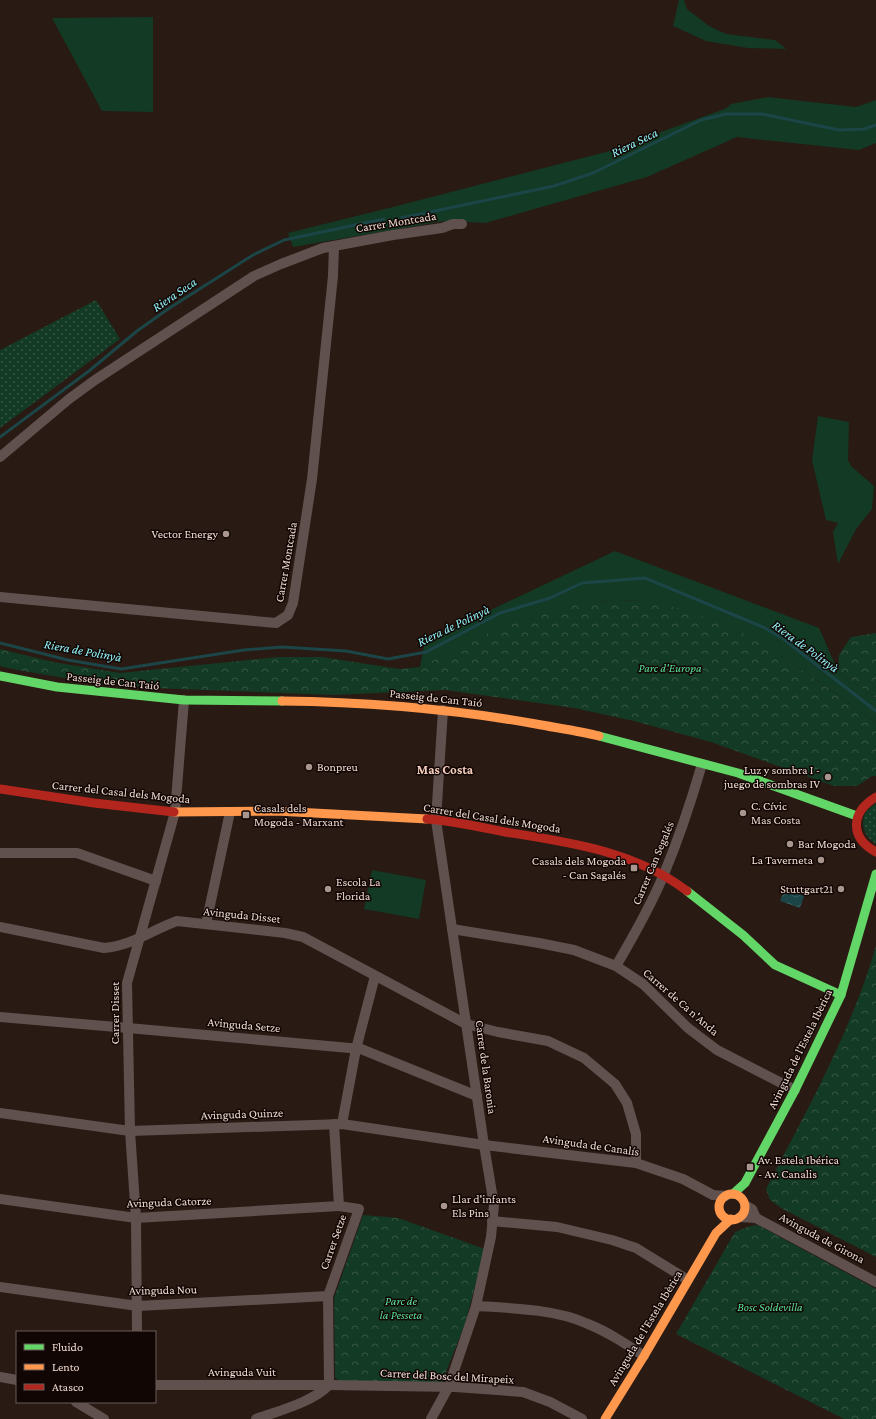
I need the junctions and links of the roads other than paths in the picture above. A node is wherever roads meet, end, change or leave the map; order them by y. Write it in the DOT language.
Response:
graph roads {
  1 [pos="462,224"];
  2 [pos="334,246"];
  3 [pos="0,457"];
  4 [pos="0,597"];
  5 [pos="0,676"];
  6 [pos="184,700"];
  7 [pos="443,710"];
  8 [pos="702,764"];
  9 [pos="0,789"];
  10 [pos="876,797"];
  11 [pos="175,812"];
  12 [pos="230,812"];
  13 [pos="857,816"];
  14 [pos="436,820"];
  15 [pos="876,852"];
  16 [pos="0,853"];
  17 [pos="876,874"];
  18 [pos="664,876"];
  19 [pos="156,881"];
  20 [pos="206,924"];
  21 [pos="0,927"];
  22 [pos="452,929"];
  23 [pos="139,939"];
  24 [pos="616,966"];
  25 [pos="375,976"];
  26 [pos="841,995"];
  27 [pos="0,1017"];
  28 [pos="466,1024"];
  29 [pos="128,1028"];
  30 [pos="356,1049"];
  31 [pos="795,1090"];
  32 [pos="477,1096"];
  33 [pos="0,1113"];
  34 [pos="338,1124"];
  35 [pos="130,1132"];
  36 [pos="484,1145"];
  37 [pos="636,1163"];
  38 [pos="745,1182"];
  39 [pos="713,1195"];
  40 [pos="729,1195"];
  41 [pos="0,1199"];
  42 [pos="745,1204"];
  43 [pos="339,1206"];
  44 [pos="720,1209"];
  45 [pos="136,1218"];
  46 [pos="736,1218"];
  47 [pos="756,1218"];
  48 [pos="492,1221"];
  49 [pos="719,1229"];
  50 [pos="688,1280"];
  51 [pos="876,1282"];
  52 [pos="0,1287"];
  53 [pos="328,1296"];
  54 [pos="138,1306"];
  55 [pos="476,1306"];
  56 [pos="137,1331"];
  57 [pos="644,1356"];
  58 [pos="0,1377"];
  59 [pos="16,1380"];
  60 [pos="156,1385"];
  61 [pos="329,1385"];
  62 [pos="449,1386"];
  63 [pos="78,1403"];
  64 [pos="104,1419"];
  65 [pos="256,1419"];
  66 [pos="431,1419"];
  67 [pos="582,1419"];
  68 [pos="604,1419"];
  1 -- 2 [label="street, Carrer Montcada"];
  2 -- 3 [label="street, Carrer Montcada"];
  2 -- 4 [label="street, Carrer Montcada"];
  5 -- 6 [label="main road, Passeig de Can Taió"];
  6 -- 7 [label="main road, Passeig de Can Taió"];
  6 -- 11 [label="street, Carrer Disset"];
  7 -- 8 [label="main road, Passeig de Can Taió"];
  7 -- 14 [label="street, Carrer de la Baronia"];
  8 -- 13 [label="main road, Passeig de Can Taió"];
  8 -- 18 [label="street, Carrer Can Segalés"];
  9 -- 11 [label="main road, Carrer del Casal dels Mogoda"];
  10 -- 13 [label="main road"];
  11 -- 12 [label="main road, Carrer del Casal dels Mogoda"];
  11 -- 19 [label="street, Carrer Disset"];
  12 -- 14 [label="main road, Carrer del Casal dels Mogoda"];
  12 -- 20 [label="street"];
  13 -- 15 [label="main road"];
  14 -- 18 [label="main road, Carrer del Casal dels Mogoda"];
  14 -- 22 [label="street, Carrer de la Baronia"];
  16 -- 19 [label="street"];
  17 -- 26 [label="main road, Avinguda de l'Estela Ibèrica"];
  18 -- 24 [label="street, Carrer Can Segalés"];
  18 -- 26 [label="main road, Carrer del Casal dels Mogoda"];
  19 -- 23 [label="street, Carrer Disset"];
  20 -- 23 [label="street, Avinguda Disset"];
  20 -- 25 [label="street, Avinguda Disset"];
  21 -- 23 [label="street, Avinguda Disset"];
  22 -- 24 [label="street, Carrer de Ca n'Anda"];
  22 -- 28 [label="street, Carrer de la Baronia"];
  23 -- 29 [label="street, Carrer Disset"];
  24 -- 31 [label="street, Carrer de Ca n'Anda"];
  25 -- 28 [label="street, Avinguda Disset"];
  25 -- 30 [label="street, Carrer Setze"];
  26 -- 31 [label="main road, Avinguda de l'Estela Ibèrica"];
  27 -- 29 [label="street, Avinguda Setze"];
  28 -- 32 [label="street, Carrer de la Baronia"];
  28 -- 37 [label="street, Avinguda Disset"];
  29 -- 30 [label="street, Avinguda Setze"];
  29 -- 35 [label="street, Carrer Disset"];
  30 -- 32 [label="street, Avinguda Setze"];
  30 -- 34 [label="street, Carrer Setze"];
  31 -- 38 [label="main road, Avinguda de l'Estela Ibèrica"];
  32 -- 36 [label="street, Carrer de la Baronia"];
  33 -- 35 [label="street, Avinguda Quinze"];
  34 -- 35 [label="street, Avinguda Quinze"];
  34 -- 36 [label="street, Avinguda Quinze"];
  34 -- 43 [label="street, Carrer Setze"];
  35 -- 45 [label="street, Carrer Disset"];
  36 -- 37 [label="street, Avinguda de Canalís"];
  36 -- 48 [label="street, Carrer de la Baronia"];
  37 -- 39 [label="street, Avinguda de Canalís"];
  38 -- 40 [label="main road, Avinguda de l'Estela Ibèrica"];
  38 -- 42 [label="main road, Avinguda de l'Estela Ibèrica"];
  39 -- 40 [label="street, Avinguda de Canalís"];
  39 -- 44 [label="street, Avinguda de Canalís"];
  40 -- 42 [label="main road"];
  40 -- 44 [label="main road"];
  41 -- 45 [label="street, Avinguda Catorze"];
  42 -- 46 [label="main road"];
  42 -- 47 [label="street, Avinguda de Girona"];
  43 -- 45 [label="street, Avinguda Catorze"];
  43 -- 53 [label="street, Carrer Setze"];
  44 -- 46 [label="main road"];
  44 -- 49 [label="main road, Avinguda de l'Estela Ibèrica"];
  45 -- 54 [label="street, Carrer Disset"];
  46 -- 47 [label="street, Avinguda de Girona"];
  46 -- 49 [label="main road, Avinguda de l'Estela Ibèrica"];
  47 -- 51 [label="street, Avinguda de Girona"];
  48 -- 50 [label="street"];
  48 -- 55 [label="street, Carrer de la Baronia"];
  49 -- 50 [label="main road, Avinguda de l'Estela Ibèrica"];
  50 -- 57 [label="main road, Avinguda de l'Estela Ibèrica"];
  52 -- 54 [label="street, Avinguda Nou"];
  53 -- 54 [label="street, Avinguda Nou"];
  53 -- 61 [label="street, Carrer Setze"];
  54 -- 56 [label="street, Carrer Disset"];
  55 -- 57 [label="street"];
  55 -- 62 [label="street, Carrer de la Baronia"];
  57 -- 68 [label="main road, Avinguda de l'Estela Ibèrica"];
  58 -- 59 [label="street"];
  60 -- 61 [label="street, Avinguda Vuit"];
  61 -- 62 [label="street, Carrer del Bosc del Mirapeix"];
  61 -- 65 [label="street"];
  62 -- 66 [label="street, Carrer de la Baronia"];
  62 -- 67 [label="street, Carrer del Bosc del Mirapeix"];
  63 -- 64 [label="street"];
}
